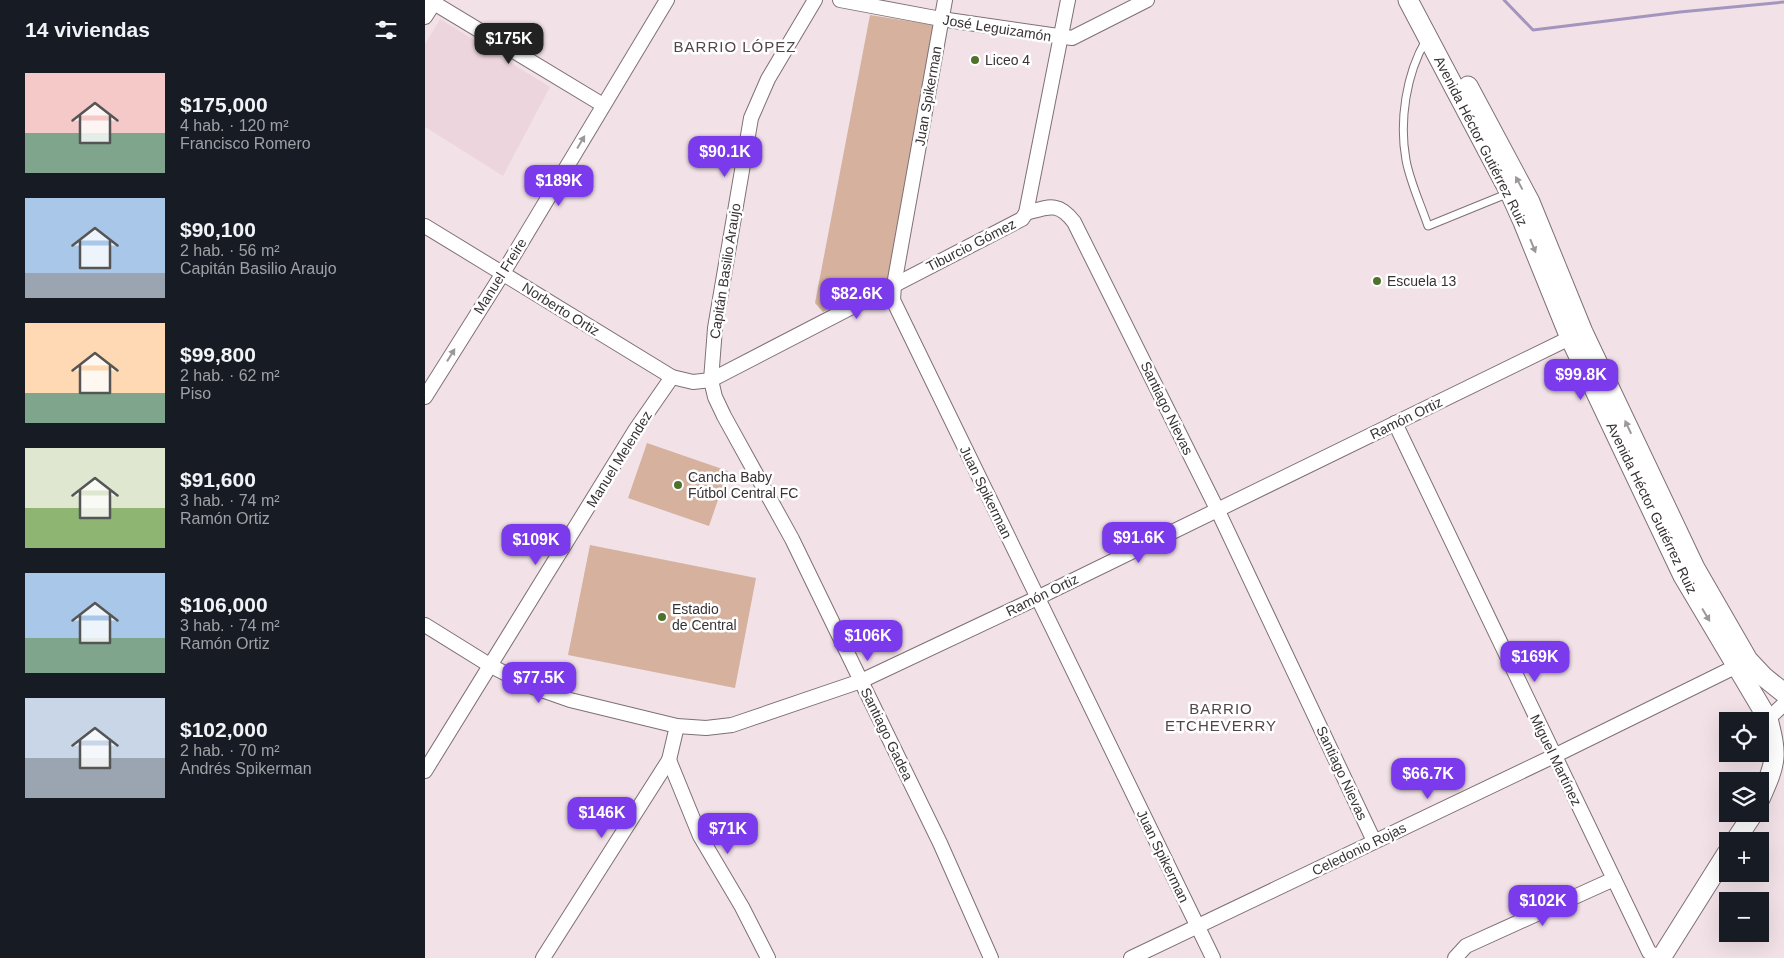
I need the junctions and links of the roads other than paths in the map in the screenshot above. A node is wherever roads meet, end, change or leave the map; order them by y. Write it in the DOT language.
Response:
graph roads {
  1 [pos="667,0"];
  2 [pos="815,0"];
  3 [pos="840,0"];
  4 [pos="945,0"];
  5 [pos="1069,0"];
  6 [pos="1147,0"];
  7 [pos="1408,0"];
  8 [pos="1422,0"];
  9 [pos="433,1"];
  10 [pos="425,17"];
  11 [pos="941,19"];
  12 [pos="1428,37"];
  13 [pos="1062,38"];
  14 [pos="603,105"];
  15 [pos="1510,193"];
  16 [pos="1025,213"];
  17 [pos="425,226"];
  18 [pos="503,273"];
  19 [pos="894,285"];
  20 [pos="1576,335"];
  21 [pos="672,377"];
  22 [pos="711,380"];
  23 [pos="425,397"];
  24 [pos="1395,423"];
  25 [pos="1217,509"];
  26 [pos="1037,598"];
  27 [pos="425,625"];
  28 [pos="1743,663"];
  29 [pos="491,666"];
  30 [pos="861,681"];
  31 [pos="1784,693"];
  32 [pos="1784,704"];
  33 [pos="1764,712"];
  34 [pos="1769,717"];
  35 [pos="1769,723"];
  36 [pos="677,726"];
  37 [pos="1779,741"];
  38 [pos="1554,756"];
  39 [pos="669,760"];
  40 [pos="425,771"];
  41 [pos="1784,776"];
  42 [pos="1769,779"];
  43 [pos="1769,794"];
  44 [pos="1374,841"];
  45 [pos="1719,866"];
  46 [pos="1614,878"];
  47 [pos="1198,927"];
  48 [pos="543,958"];
  49 [pos="768,958"];
  50 [pos="991,958"];
  51 [pos="1131,958"];
  52 [pos="1213,958"];
  53 [pos="1455,958"];
  54 [pos="1660,958"];
  1 -- 14 [label="street, Manuel Freire"];
  2 -- 22 [label="street, Capitán Basilio Araujo"];
  3 -- 11 [label="street, José Leguizamón"];
  4 -- 11 [label="street, Juan Spikerman"];
  5 -- 13 [label="street"];
  6 -- 13 [label="street, José Leguizamón"];
  7 -- 12 [label="street, Avenida Héctor Gutiérrez Ruiz"];
  20 -- 8 [label="street, Avenida Héctor Gutiérrez Ruiz, one-way"];
  9 -- 10 [label="street"];
  9 -- 14 [label="street"];
  11 -- 13 [label="street, José Leguizamón"];
  11 -- 19 [label="street, Juan Spikerman"];
  12 -- 15 [label="street, Avenida Héctor Gutiérrez Ruiz"];
  12 -- 15 [label="lane"];
  13 -- 16 [label="street"];
  18 -- 14 [label="street, Manuel Freire, one-way"];
  15 -- 20 [label="street, Avenida Héctor Gutiérrez Ruiz, one-way"];
  16 -- 19 [label="street, Tiburcio Gómez"];
  16 -- 25 [label="street, Santiago Nievas"];
  17 -- 18 [label="street, Norberto Ortiz"];
  18 -- 21 [label="street, Norberto Ortiz"];
  23 -- 18 [label="street, Manuel Freire, one-way"];
  19 -- 22 [label="street, Tiburcio Gómez"];
  19 -- 26 [label="street, Juan Spikerman"];
  20 -- 24 [label="street, Ramón Ortiz"];
  20 -- 28 [label="street, Avenida Héctor Gutiérrez Ruiz"];
  21 -- 22 [label="street, Tiburcio Gómez"];
  21 -- 29 [label="street, Manuel Melendez"];
  22 -- 30 [label="street, Santiago Gadea"];
  24 -- 25 [label="street, Ramón Ortiz"];
  24 -- 38 [label="street, Miguel Martínez"];
  25 -- 26 [label="street, Ramón Ortiz"];
  25 -- 44 [label="street, Santiago Nievas"];
  26 -- 30 [label="street, Ramón Ortiz"];
  26 -- 47 [label="street, Juan Spikerman"];
  27 -- 29 [label="street, Ramón Ortiz"];
  28 -- 31 [label="street, Avenida Héctor Gutiérrez Ruiz"];
  28 -- 33 [label="street, Avenida Héctor Gutiérrez Ruiz"];
  28 -- 38 [label="street, Celedonio Rojas"];
  29 -- 36 [label="street, Ramón Ortiz"];
  29 -- 40 [label="street, Manuel Melendez"];
  30 -- 36 [label="street, Ramón Ortiz"];
  30 -- 50 [label="street, Santiago Gadea"];
  32 -- 34 [label="street"];
  35 -- 37 [label="street, Avenida Héctor Gutiérrez Ruiz"];
  36 -- 39 [label="street"];
  37 -- 42 [label="street, Avenida Héctor Gutiérrez Ruiz"];
  38 -- 44 [label="street, Celedonio Rojas"];
  38 -- 46 [label="street, Miguel Martínez"];
  39 -- 48 [label="street"];
  39 -- 49 [label="street"];
  41 -- 43 [label="street"];
  44 -- 47 [label="street, Celedonio Rojas"];
  45 -- 54 [label="street"];
  46 -- 53 [label="street"];
  46 -- 54 [label="street, Miguel Martínez"];
  47 -- 51 [label="street, Celedonio Rojas"];
  47 -- 52 [label="street, Juan Spikerman"];
}
